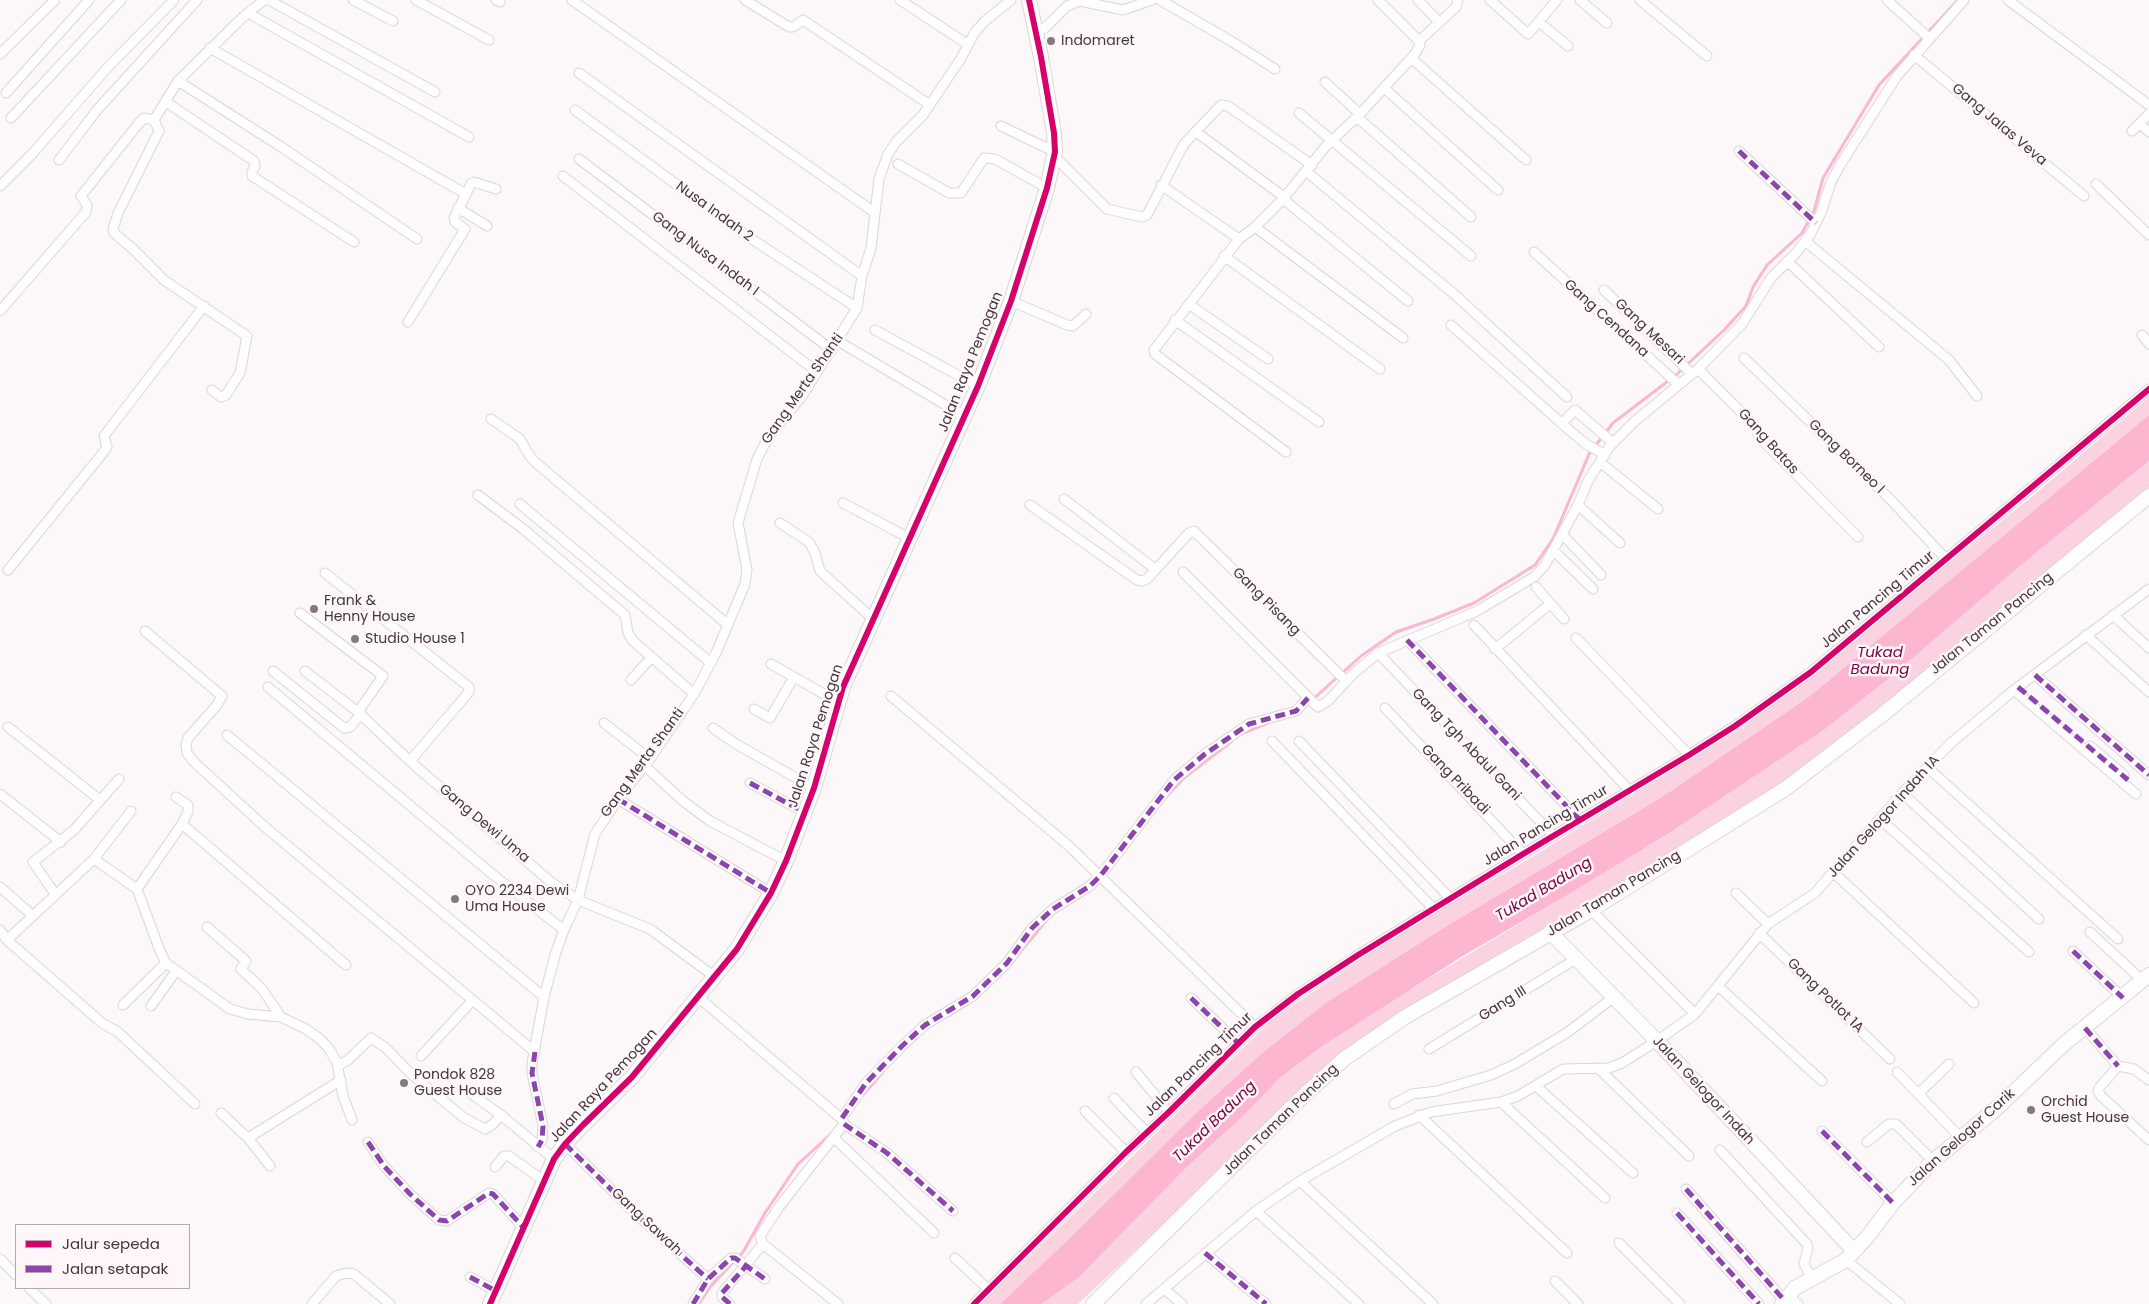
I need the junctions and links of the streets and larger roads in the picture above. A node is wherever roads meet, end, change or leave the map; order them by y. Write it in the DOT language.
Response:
graph roads {
  1 [pos="55,0"];
  2 [pos="89,0"];
  3 [pos="121,0"];
  4 [pos="174,0"];
  5 [pos="197,0"];
  6 [pos="264,0"];
  7 [pos="269,0"];
  8 [pos="353,0"];
  9 [pos="416,0"];
  10 [pos="572,0"];
  11 [pos="745,0"];
  12 [pos="900,0"];
  13 [pos="1011,0"];
  14 [pos="1029,0"];
  15 [pos="1152,0"];
  16 [pos="1160,0"];
  17 [pos="1378,0"];
  18 [pos="1418,0"];
  19 [pos="1458,0"];
  20 [pos="1490,0"];
  21 [pos="1580,0"];
  22 [pos="1640,0"];
  23 [pos="1887,0"];
  24 [pos="1964,0"];
  25 [pos="2008,0"];
  26 [pos="1552,2"];
  27 [pos="248,13"];
  28 [pos="392,21"];
  29 [pos="1439,22"];
  30 [pos="1539,22"];
  31 [pos="1607,23"];
  32 [pos="1035,32"];
  33 [pos="1927,36"];
  34 [pos="489,40"];
  35 [pos="1419,42"];
  36 [pos="967,44"];
  37 [pos="1568,46"];
  38 [pos="210,48"];
  39 [pos="0,54"];
  40 [pos="1914,55"];
  41 [pos="1707,56"];
  42 [pos="1411,58"];
  43 [pos="1275,69"];
  44 [pos="579,73"];
  45 [pos="178,80"];
  46 [pos="1325,82"];
  47 [pos="1384,88"];
  48 [pos="6,92"];
  49 [pos="435,92"];
  50 [pos="166,102"];
  51 [pos="930,104"];
  52 [pos="2149,105"];
  53 [pos="574,110"];
  54 [pos="1299,113"];
  55 [pos="2149,114"];
  56 [pos="1358,115"];
  57 [pos="11,118"];
  58 [pos="154,120"];
  59 [pos="2140,124"];
  60 [pos="1001,126"];
  61 [pos="2132,131"];
  62 [pos="1196,132"];
  63 [pos="2149,132"];
  64 [pos="470,138"];
  65 [pos="1331,141"];
  66 [pos="1739,152"];
  67 [pos="1055,154"];
  68 [pos="579,159"];
  69 [pos="59,160"];
  70 [pos="1526,160"];
  71 [pos="898,164"];
  72 [pos="1309,168"];
  73 [pos="563,176"];
  74 [pos="2096,184"];
  75 [pos="1161,185"];
  76 [pos="0,186"];
  77 [pos="1047,188"];
  78 [pos="496,189"];
  79 [pos="1498,190"];
  80 [pos="466,194"];
  81 [pos="2084,196"];
  82 [pos="1284,198"];
  83 [pos="458,208"];
  84 [pos="874,212"];
  85 [pos="1471,217"];
  86 [pos="1813,220"];
  87 [pos="487,226"];
  88 [pos="1254,227"];
  89 [pos="2149,235"];
  90 [pos="418,239"];
  91 [pos="1239,239"];
  92 [pos="1805,241"];
  93 [pos="354,242"];
  94 [pos="1534,252"];
  95 [pos="1224,256"];
  96 [pos="1471,256"];
  97 [pos="1787,262"];
  98 [pos="862,276"];
  99 [pos="1604,290"];
  100 [pos="1010,301"];
  101 [pos="1408,301"];
  102 [pos="1190,305"];
  103 [pos="204,306"];
  104 [pos="857,308"];
  105 [pos="0,311"];
  106 [pos="1086,314"];
  107 [pos="1176,320"];
  108 [pos="408,322"];
  109 [pos="1451,325"];
  110 [pos="875,330"];
  111 [pos="2142,335"];
  112 [pos="1403,338"];
  113 [pos="842,343"];
  114 [pos="2149,344"];
  115 [pos="1879,347"];
  116 [pos="832,350"];
  117 [pos="1744,358"];
  118 [pos="1268,359"];
  119 [pos="1380,369"];
  120 [pos="1691,370"];
  121 [pos="817,372"];
  122 [pos="1675,381"];
  123 [pos="978,386"];
  124 [pos="2149,389"];
  125 [pos="212,390"];
  126 [pos="1978,396"];
  127 [pos="1566,397"];
  128 [pos="964,416"];
  129 [pos="491,419"];
  130 [pos="1319,422"];
  131 [pos="1562,423"];
  132 [pos="1611,441"];
  133 [pos="1286,452"];
  134 [pos="1602,457"];
  135 [pos="478,495"];
  136 [pos="2149,496"];
  137 [pos="1064,499"];
  138 [pos="843,503"];
  139 [pos="520,504"];
  140 [pos="1030,505"];
  141 [pos="1578,505"];
  142 [pos="1658,509"];
  143 [pos="780,523"];
  144 [pos="1562,534"];
  145 [pos="1858,537"];
  146 [pos="909,538"];
  147 [pos="1620,543"];
  148 [pos="1553,550"];
  149 [pos="1946,559"];
  150 [pos="1155,569"];
  151 [pos="8,570"];
  152 [pos="1183,572"];
  153 [pos="325,573"];
  154 [pos="1602,575"];
  155 [pos="1536,587"];
  156 [pos="2149,588"];
  157 [pos="1592,589"];
  158 [pos="1550,604"];
  159 [pos="300,613"];
  160 [pos="2113,615"];
  161 [pos="872,618"];
  162 [pos="1564,619"];
  163 [pos="728,625"];
  164 [pos="1474,625"];
  165 [pos="145,631"];
  166 [pos="2086,635"];
  167 [pos="1576,638"];
  168 [pos="1406,640"];
  169 [pos="2149,648"];
  170 [pos="1496,649"];
  171 [pos="1378,653"];
  172 [pos="650,658"];
  173 [pos="711,663"];
  174 [pos="771,664"];
  175 [pos="273,671"];
  176 [pos="305,672"];
  177 [pos="2035,675"];
  178 [pos="794,677"];
  179 [pos="1342,677"];
  180 [pos="631,680"];
  181 [pos="268,687"];
  182 [pos="2016,689"];
  183 [pos="2149,692"];
  184 [pos="694,694"];
  185 [pos="891,696"];
  186 [pos="1311,701"];
  187 [pos="838,702"];
  188 [pos="1385,708"];
  189 [pos="754,709"];
  190 [pos="359,713"];
  191 [pos="604,723"];
  192 [pos="8,727"];
  193 [pos="713,728"];
  194 [pos="227,735"];
  195 [pos="1272,741"];
  196 [pos="1300,741"];
  197 [pos="1689,755"];
  198 [pos="410,761"];
  199 [pos="649,767"];
  200 [pos="1927,767"];
  201 [pos="2149,775"];
  202 [pos="119,779"];
  203 [pos="2128,780"];
  204 [pos="750,783"];
  205 [pos="814,788"];
  206 [pos="1630,791"];
  207 [pos="1902,793"];
  208 [pos="0,794"];
  209 [pos="2136,794"];
  210 [pos="176,797"];
  211 [pos="100,800"];
  212 [pos="619,800"];
  213 [pos="130,811"];
  214 [pos="804,812"];
  215 [pos="1880,818"];
  216 [pos="1581,821"];
  217 [pos="182,824"];
  218 [pos="1554,836"];
  219 [pos="61,842"];
  220 [pos="1523,854"];
  221 [pos="94,859"];
  222 [pos="786,861"];
  223 [pos="1834,873"];
  224 [pos="1102,878"];
  225 [pos="0,887"];
  226 [pos="137,889"];
  227 [pos="771,893"];
  228 [pos="1736,893"];
  229 [pos="55,894"];
  230 [pos="1450,898"];
  231 [pos="578,900"];
  232 [pos="1433,908"];
  233 [pos="1591,910"];
  234 [pos="32,915"];
  235 [pos="2039,919"];
  236 [pos="1768,924"];
  237 [pos="207,927"];
  238 [pos="0,930"];
  239 [pos="564,930"];
  240 [pos="1550,932"];
  241 [pos="2090,932"];
  242 [pos="1759,933"];
  243 [pos="2118,939"];
  244 [pos="7,940"];
  245 [pos="2073,951"];
  246 [pos="2029,952"];
  247 [pos="1576,959"];
  248 [pos="166,963"];
  249 [pos="346,964"];
  250 [pos="176,971"];
  251 [pos="715,977"];
  252 [pos="2146,978"];
  253 [pos="1718,986"];
  254 [pos="544,997"];
  255 [pos="698,997"];
  256 [pos="1614,997"];
  257 [pos="1191,998"];
  258 [pos="2123,998"];
  259 [pos="472,1001"];
  260 [pos="1974,1003"];
  261 [pos="123,1004"];
  262 [pos="151,1006"];
  263 [pos="1695,1014"];
  264 [pos="280,1017"];
  265 [pos="1254,1027"];
  266 [pos="2085,1028"];
  267 [pos="1657,1041"];
  268 [pos="1238,1043"];
  269 [pos="1429,1049"];
  270 [pos="535,1052"];
  271 [pos="421,1056"];
  272 [pos="1890,1059"];
  273 [pos="337,1063"];
  274 [pos="1949,1064"];
  275 [pos="2118,1066"];
  276 [pos="1599,1069"];
  277 [pos="1136,1072"];
  278 [pos="1897,1072"];
  279 [pos="341,1080"];
  280 [pos="2149,1080"];
  281 [pos="1822,1081"];
  282 [pos="1536,1086"];
  283 [pos="466,1090"];
  284 [pos="1918,1094"];
  285 [pos="1114,1098"];
  286 [pos="1501,1102"];
  287 [pos="195,1104"];
  288 [pos="1394,1104"];
  289 [pos="1085,1111"];
  290 [pos="1169,1112"];
  291 [pos="221,1113"];
  292 [pos="501,1114"];
  293 [pos="1419,1115"];
  294 [pos="352,1120"];
  295 [pos="843,1121"];
  296 [pos="1822,1131"];
  297 [pos="1147,1133"];
  298 [pos="248,1138"];
  299 [pos="834,1138"];
  300 [pos="1961,1138"];
  301 [pos="2149,1140"];
  302 [pos="368,1142"];
  303 [pos="1867,1142"];
  304 [pos="565,1144"];
  305 [pos="539,1148"];
  306 [pos="1720,1150"];
  307 [pos="1126,1152"];
  308 [pos="1689,1156"];
  309 [pos="551,1158"];
  310 [pos="1933,1161"];
  311 [pos="270,1166"];
  312 [pos="495,1167"];
  313 [pos="1634,1173"];
  314 [pos="544,1181"];
  315 [pos="1300,1181"];
  316 [pos="1686,1189"];
  317 [pos="1605,1198"];
  318 [pos="1893,1203"];
  319 [pos="953,1212"];
  320 [pos="1256,1212"];
  321 [pos="1677,1213"];
  322 [pos="523,1227"];
  323 [pos="934,1233"];
  324 [pos="1619,1243"];
  325 [pos="763,1244"];
  326 [pos="1205,1253"];
  327 [pos="1567,1253"];
  328 [pos="1850,1256"];
  329 [pos="955,1258"];
  330 [pos="0,1259"];
  331 [pos="740,1261"];
  332 [pos="15,1274"];
  333 [pos="470,1277"];
  334 [pos="1812,1278"];
  335 [pos="708,1279"];
  336 [pos="764,1279"];
  337 [pos="1555,1281"];
  338 [pos="30,1289"];
  339 [pos="1164,1289"];
  340 [pos="989,1290"];
  341 [pos="493,1298"];
  342 [pos="1788,1301"];
  343 [pos="46,1304"];
  344 [pos="312,1304"];
  345 [pos="390,1304"];
  346 [pos="693,1304"];
  347 [pos="730,1304"];
  348 [pos="838,1304"];
  349 [pos="974,1304"];
  350 [pos="1093,1304"];
  351 [pos="1146,1304"];
  352 [pos="1182,1304"];
  353 [pos="1266,1304"];
  354 [pos="1359,1304"];
  355 [pos="1433,1304"];
  356 [pos="1578,1304"];
  357 [pos="1680,1304"];
  358 [pos="1759,1304"];
  359 [pos="1900,1304"];
  1 -- 39 [label="street"];
  2 -- 48 [label="street"];
  3 -- 57 [label="street"];
  4 -- 76 [label="street"];
  5 -- 69 [label="street"];
  6 -- 27 [label="street"];
  7 -- 49 [label="street"];
  8 -- 28 [label="street"];
  9 -- 34 [label="street"];
  10 -- 84 [label="street"];
  11 -- 51 [label="street"];
  12 -- 36 [label="street"];
  13 -- 36 [label="street, Gang Merta Shanti"];
  14 -- 32 [label="street, Jalan Raya Pemogan"];
  15 -- 32 [label="street"];
  16 -- 43 [label="street"];
  17 -- 35 [label="street"];
  18 -- 29 [label="street"];
  19 -- 29 [label="street"];
  20 -- 30 [label="street"];
  21 -- 31 [label="street"];
  22 -- 41 [label="street"];
  23 -- 33 [label="street"];
  24 -- 33 [label="street"];
  25 -- 52 [label="street"];
  26 -- 30 [label="street"];
  27 -- 38 [label="street"];
  27 -- 64 [label="street"];
  29 -- 35 [label="street"];
  30 -- 37 [label="street"];
  32 -- 67 [label="street, Jalan Raya Pemogan"];
  33 -- 40 [label="street"];
  35 -- 42 [label="street"];
  36 -- 51 [label="street, Gang Merta Shanti"];
  38 -- 45 [label="street"];
  38 -- 80 [label="street"];
  40 -- 81 [label="street, Gang Jalas Veva"];
  40 -- 86 [label="street"];
  42 -- 47 [label="street"];
  42 -- 70 [label="street"];
  44 -- 98 [label="street"];
  45 -- 50 [label="street"];
  45 -- 90 [label="street"];
  46 -- 56 [label="street"];
  47 -- 56 [label="street"];
  47 -- 79 [label="street"];
  50 -- 58 [label="street"];
  50 -- 93 [label="street"];
  51 -- 84 [label="street, Gang Merta Shanti"];
  53 -- 104 [label="street, Nusa Indah 2"];
  54 -- 65 [label="street"];
  55 -- 59 [label="street"];
  56 -- 65 [label="street"];
  56 -- 85 [label="street"];
  58 -- 103 [label="street"];
  58 -- 105 [label="street"];
  59 -- 61 [label="street"];
  59 -- 63 [label="street"];
  60 -- 67 [label="street"];
  62 -- 72 [label="street"];
  62 -- 75 [label="street"];
  62 -- 82 [label="street"];
  65 -- 72 [label="street"];
  65 -- 96 [label="street"];
  66 -- 86 [label="street"];
  67 -- 75 [label="street"];
  67 -- 77 [label="street, Jalan Raya Pemogan"];
  68 -- 116 [label="street, Gang Nusa Indah I"];
  71 -- 77 [label="street"];
  72 -- 82 [label="street"];
  72 -- 127 [label="street"];
  73 -- 121 [label="street"];
  74 -- 89 [label="street"];
  75 -- 91 [label="street"];
  77 -- 100 [label="street, Jalan Raya Pemogan"];
  78 -- 80 [label="street"];
  80 -- 83 [label="street"];
  82 -- 88 [label="street"];
  82 -- 101 [label="street"];
  83 -- 87 [label="street"];
  83 -- 108 [label="street"];
  84 -- 98 [label="street, Gang Merta Shanti"];
  86 -- 92 [label="street"];
  88 -- 91 [label="street"];
  88 -- 112 [label="street"];
  91 -- 95 [label="street"];
  92 -- 97 [label="street"];
  92 -- 126 [label="street"];
  94 -- 122 [label="street, Gang Cendana"];
  95 -- 102 [label="street"];
  95 -- 119 [label="street"];
  97 -- 115 [label="street"];
  97 -- 120 [label="street"];
  98 -- 104 [label="street, Gang Merta Shanti"];
  99 -- 120 [label="street, Gang Mesari"];
  100 -- 106 [label="street"];
  100 -- 123 [label="street, Jalan Raya Pemogan"];
  102 -- 107 [label="street"];
  102 -- 118 [label="street"];
  103 -- 125 [label="street"];
  103 -- 151 [label="street"];
  104 -- 113 [label="street, Gang Merta Shanti"];
  107 -- 130 [label="street"];
  107 -- 133 [label="street"];
  109 -- 131 [label="street"];
  110 -- 123 [label="street"];
  111 -- 114 [label="street"];
  113 -- 116 [label="street, Gang Merta Shanti"];
  113 -- 128 [label="street"];
  116 -- 121 [label="street, Gang Merta Shanti"];
  117 -- 149 [label="street, Gang Borneo I"];
  120 -- 122 [label="street"];
  120 -- 145 [label="street, Gang Batas"];
  121 -- 163 [label="street, Gang Merta Shanti"];
  122 -- 132 [label="street"];
  123 -- 128 [label="street, Jalan Raya Pemogan"];
  124 -- 149 [label="street, Jalan Pancing Timur"];
  128 -- 146 [label="street, Jalan Raya Pemogan"];
  129 -- 163 [label="street"];
  131 -- 132 [label="street"];
  131 -- 134 [label="street"];
  132 -- 134 [label="street"];
  134 -- 141 [label="street"];
  134 -- 142 [label="street"];
  135 -- 172 [label="street"];
  136 -- 233 [label="street, Jalan Taman Pancing"];
  137 -- 150 [label="street"];
  138 -- 146 [label="street"];
  139 -- 173 [label="street"];
  140 -- 150 [label="street"];
  141 -- 144 [label="street"];
  141 -- 147 [label="street"];
  143 -- 161 [label="street"];
  144 -- 148 [label="street"];
  144 -- 154 [label="street"];
  146 -- 161 [label="street, Jalan Raya Pemogan"];
  148 -- 157 [label="street"];
  148 -- 168 [label="street"];
  149 -- 197 [label="street, Jalan Pancing Timur"];
  150 -- 179 [label="street, Gang Pisang"];
  152 -- 186 [label="street"];
  153 -- 198 [label="street"];
  155 -- 158 [label="street"];
  156 -- 160 [label="street, Jalan Gelogor Indah IA"];
  158 -- 162 [label="street"];
  158 -- 170 [label="street"];
  159 -- 190 [label="street"];
  160 -- 166 [label="street, Jalan Gelogor Indah IA"];
  160 -- 169 [label="street"];
  161 -- 187 [label="street, Jalan Raya Pemogan"];
  163 -- 173 [label="street, Gang Merta Shanti"];
  164 -- 170 [label="street"];
  165 -- 259 [label="street"];
  166 -- 177 [label="street, Jalan Gelogor Indah IA"];
  166 -- 183 [label="street"];
  167 -- 197 [label="street"];
  168 -- 171 [label="street"];
  168 -- 216 [label="street"];
  170 -- 206 [label="street"];
  171 -- 179 [label="street"];
  171 -- 218 [label="street, Gang Tgh Abdul Gani"];
  172 -- 180 [label="street"];
  172 -- 184 [label="street"];
  173 -- 184 [label="street, Gang Merta Shanti"];
  174 -- 178 [label="street"];
  175 -- 190 [label="street"];
  176 -- 190 [label="street, Gang Dewi Uma"];
  177 -- 182 [label="street, Jalan Gelogor Indah IA"];
  177 -- 201 [label="street"];
  178 -- 187 [label="street"];
  178 -- 189 [label="street"];
  179 -- 186 [label="street"];
  181 -- 239 [label="street"];
  182 -- 200 [label="street, Jalan Gelogor Indah IA"];
  182 -- 203 [label="street"];
  182 -- 209 [label="street"];
  184 -- 199 [label="street, Gang Merta Shanti"];
  185 -- 224 [label="street"];
  186 -- 224 [label="street"];
  187 -- 205 [label="street, Jalan Raya Pemogan"];
  188 -- 220 [label="street, Gang Pribadi"];
  190 -- 198 [label="street, Gang Dewi Uma"];
  191 -- 199 [label="street"];
  192 -- 211 [label="street"];
  193 -- 205 [label="street"];
  194 -- 254 [label="street"];
  195 -- 232 [label="street"];
  196 -- 230 [label="street"];
  197 -- 206 [label="street, Jalan Pancing Timur"];
  198 -- 231 [label="street, Gang Dewi Uma"];
  199 -- 212 [label="street, Gang Merta Shanti"];
  199 -- 222 [label="street"];
  200 -- 207 [label="street, Jalan Gelogor Indah IA"];
  200 -- 243 [label="street"];
  202 -- 211 [label="street"];
  204 -- 214 [label="street"];
  205 -- 214 [label="street, Jalan Raya Pemogan"];
  206 -- 216 [label="street, Jalan Pancing Timur"];
  207 -- 215 [label="street, Jalan Gelogor Indah IA"];
  207 -- 235 [label="street"];
  208 -- 219 [label="street"];
  210 -- 217 [label="street"];
  211 -- 219 [label="street"];
  212 -- 227 [label="street"];
  212 -- 231 [label="street, Gang Merta Shanti"];
  213 -- 221 [label="street"];
  214 -- 222 [label="street, Jalan Raya Pemogan"];
  215 -- 223 [label="street, Jalan Gelogor Indah IA"];
  215 -- 246 [label="street"];
  216 -- 218 [label="street, Jalan Pancing Timur"];
  217 -- 226 [label="street"];
  217 -- 249 [label="street"];
  218 -- 220 [label="street, Jalan Pancing Timur"];
  219 -- 229 [label="street"];
  220 -- 230 [label="street, Jalan Pancing Timur"];
  221 -- 226 [label="street"];
  221 -- 229 [label="street"];
  222 -- 227 [label="street, Jalan Raya Pemogan"];
  223 -- 236 [label="street, Jalan Gelogor Indah IA"];
  223 -- 260 [label="street"];
  224 -- 265 [label="street"];
  224 -- 295 [label="street"];
  225 -- 234 [label="street"];
  226 -- 248 [label="street"];
  227 -- 251 [label="street, Jalan Raya Pemogan"];
  228 -- 236 [label="street"];
  229 -- 234 [label="street"];
  230 -- 232 [label="street, Jalan Pancing Timur"];
  231 -- 239 [label="street, Gang Merta Shanti"];
  231 -- 251 [label="street, Gang Dewi Uma"];
  232 -- 265 [label="street, Jalan Pancing Timur"];
  233 -- 240 [label="street, Jalan Taman Pancing"];
  233 -- 263 [label="street"];
  234 -- 244 [label="street"];
  236 -- 242 [label="street, Jalan Gelogor Indah IA"];
  237 -- 264 [label="street"];
  238 -- 244 [label="street"];
  239 -- 254 [label="street, Gang Merta Shanti"];
  240 -- 247 [label="street, Jalan Gelogor Indah"];
  240 -- 350 [label="street, Jalan Taman Pancing"];
  241 -- 252 [label="street"];
  242 -- 253 [label="street, Jalan Gelogor Indah IA"];
  242 -- 272 [label="street, Gang Potlot 1A"];
  244 -- 287 [label="street"];
  245 -- 258 [label="street"];
  247 -- 256 [label="street, Jalan Gelogor Indah"];
  247 -- 269 [label="street, Gang III"];
  248 -- 250 [label="street"];
  248 -- 261 [label="street"];
  250 -- 262 [label="street"];
  250 -- 264 [label="street"];
  251 -- 255 [label="street, Jalan Raya Pemogan"];
  252 -- 258 [label="street, Jalan Gelogor Carik"];
  253 -- 263 [label="street, Jalan Gelogor Indah IA"];
  253 -- 281 [label="street"];
  254 -- 270 [label="street, Gang Merta Shanti"];
  255 -- 295 [label="street"];
  255 -- 304 [label="street, Jalan Raya Pemogan"];
  256 -- 267 [label="street, Jalan Gelogor Indah"];
  256 -- 288 [label="street"];
  257 -- 268 [label="street"];
  258 -- 266 [label="street, Jalan Gelogor Carik"];
  259 -- 270 [label="street"];
  259 -- 271 [label="street"];
  263 -- 267 [label="street, Jalan Gelogor Indah IA"];
  264 -- 273 [label="street"];
  265 -- 268 [label="street, Jalan Pancing Timur"];
  266 -- 275 [label="street"];
  266 -- 300 [label="street, Jalan Gelogor Carik"];
  267 -- 276 [label="street, Jalan Gelogor Indah IA"];
  267 -- 328 [label="street, Jalan Gelogor Indah"];
  268 -- 290 [label="street, Jalan Pancing Timur"];
  270 -- 305 [label="street, Gang Merta Shanti"];
  273 -- 279 [label="street"];
  273 -- 292 [label="street"];
  274 -- 284 [label="street"];
  275 -- 280 [label="street"];
  275 -- 301 [label="street"];
  276 -- 282 [label="street, Jalan Gelogor Indah IA"];
  276 -- 308 [label="street"];
  277 -- 290 [label="street"];
  278 -- 284 [label="street"];
  279 -- 294 [label="street"];
  279 -- 298 [label="street"];
  282 -- 286 [label="street, Jalan Gelogor Indah IA"];
  282 -- 313 [label="street"];
  283 -- 292 [label="street"];
  284 -- 300 [label="street"];
  285 -- 297 [label="street"];
  286 -- 293 [label="street, Jalan Gelogor Indah IA"];
  286 -- 317 [label="street"];
  289 -- 307 [label="street"];
  290 -- 297 [label="street, Jalan Pancing Timur"];
  291 -- 298 [label="street"];
  292 -- 305 [label="street"];
  293 -- 315 [label="street, Jalan Gelogor Indah IA"];
  293 -- 327 [label="street"];
  295 -- 299 [label="street"];
  295 -- 319 [label="street"];
  296 -- 318 [label="street"];
  297 -- 307 [label="street, Jalan Pancing Timur"];
  298 -- 311 [label="street"];
  299 -- 323 [label="street"];
  299 -- 325 [label="street"];
  300 -- 310 [label="street, Jalan Gelogor Carik"];
  302 -- 322 [label="street"];
  303 -- 310 [label="street"];
  304 -- 309 [label="street, Jalan Raya Pemogan"];
  304 -- 335 [label="street, Gang Sawah"];
  305 -- 309 [label="street"];
  306 -- 334 [label="street"];
  307 -- 340 [label="street, Jalan Pancing Timur"];
  309 -- 314 [label="street, Jalan Raya Pemogan"];
  310 -- 318 [label="street, Jalan Gelogor Carik"];
  312 -- 314 [label="street"];
  314 -- 322 [label="street, Jalan Raya Pemogan"];
  315 -- 320 [label="street, Jalan Gelogor Indah IA"];
  315 -- 355 [label="street"];
  316 -- 342 [label="street"];
  318 -- 328 [label="street, Jalan Gelogor Carik"];
  320 -- 326 [label="street, Jalan Gelogor Indah IA"];
  320 -- 354 [label="street"];
  321 -- 358 [label="street"];
  322 -- 341 [label="street, Jalan Raya Pemogan"];
  324 -- 357 [label="street"];
  325 -- 331 [label="street"];
  325 -- 348 [label="street"];
  326 -- 339 [label="street, Jalan Gelogor Indah IA"];
  326 -- 353 [label="street"];
  328 -- 334 [label="street, Jalan Gelogor Carik"];
  328 -- 359 [label="street"];
  329 -- 340 [label="street"];
  330 -- 332 [label="street"];
  331 -- 335 [label="street"];
  331 -- 336 [label="street"];
  331 -- 347 [label="street"];
  333 -- 341 [label="street"];
  334 -- 342 [label="street, Jalan Gelogor Carik"];
  335 -- 346 [label="street"];
  337 -- 356 [label="street"];
  338 -- 343 [label="street"];
  339 -- 351 [label="street, Jalan Gelogor Indah IA"];
  339 -- 352 [label="street"];
  340 -- 349 [label="street, Jalan Pancing Timur"];
  344 -- 345 [label="street"];
}
